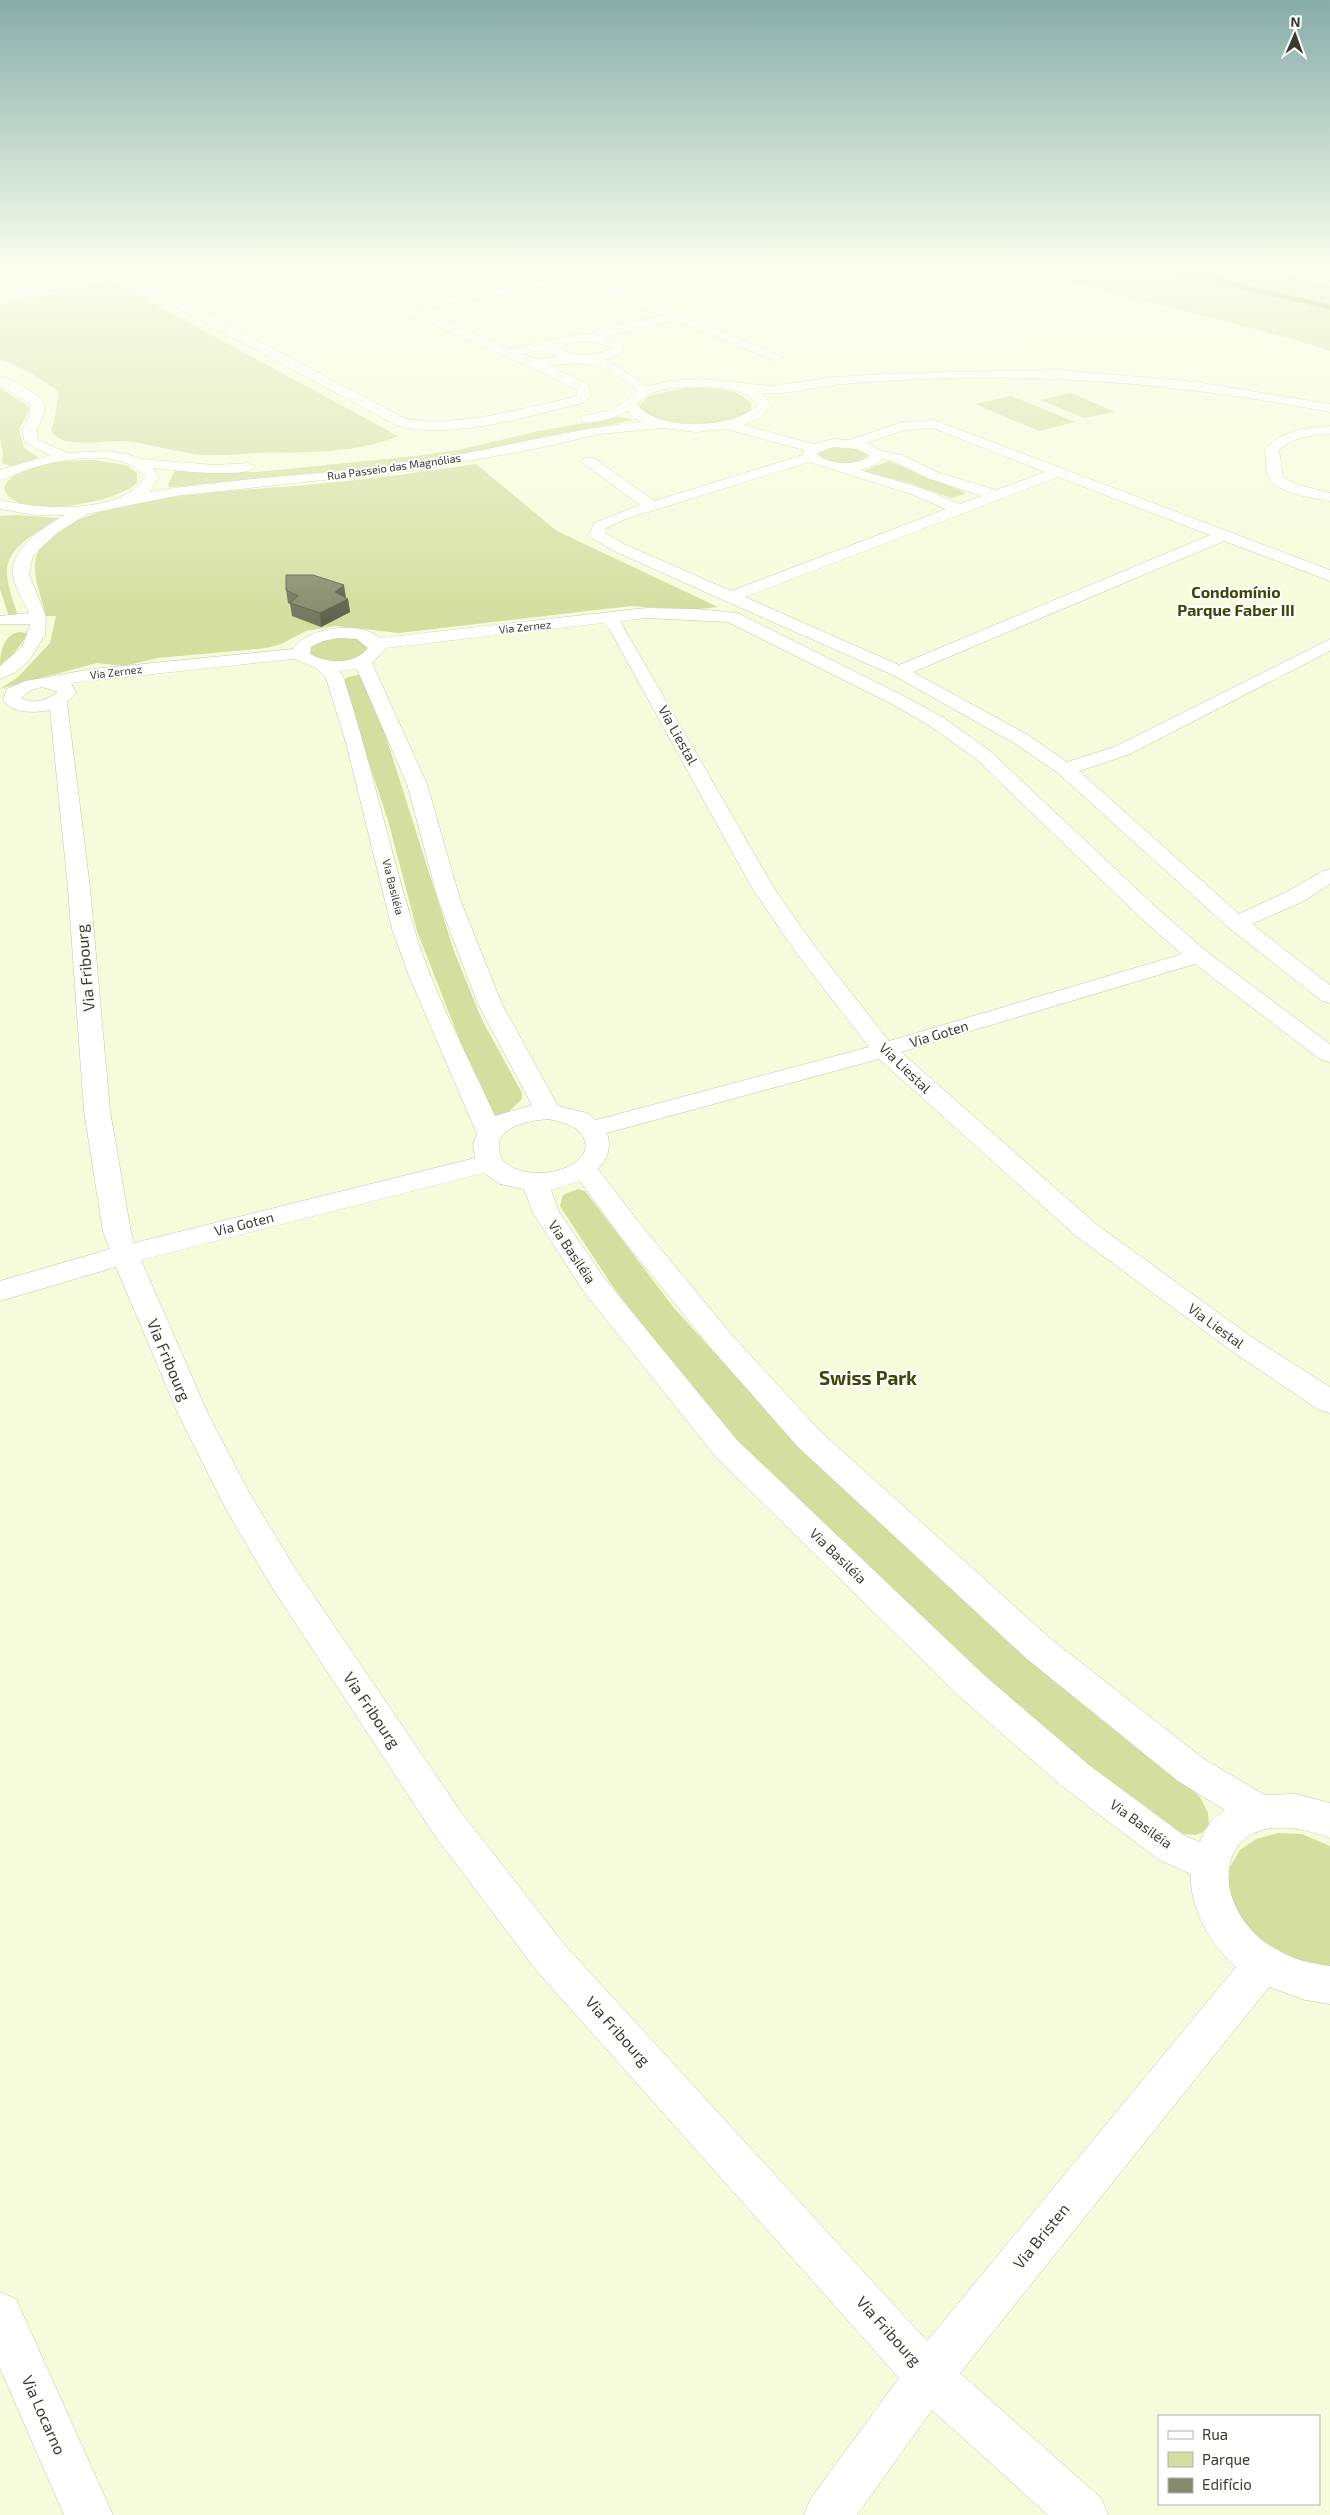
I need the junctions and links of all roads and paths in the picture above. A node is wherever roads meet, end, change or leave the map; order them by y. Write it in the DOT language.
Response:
graph roads {
  1 [pos="12,386"];
  2 [pos="335,386"];
  3 [pos="581,386"];
  4 [pos="642,386"];
  5 [pos="669,386"];
  6 [pos="725,386"];
  7 [pos="798,386"];
  8 [pos="855,386"];
  9 [pos="1122,386"];
  10 [pos="1199,386"];
  11 [pos="737,388"];
  12 [pos="646,391"];
  13 [pos="630,405"];
  14 [pos="765,406"];
  15 [pos="1330,408"];
  16 [pos="1330,414"];
  17 [pos="751,419"];
  18 [pos="574,421"];
  19 [pos="663,424"];
  20 [pos="727,425"];
  21 [pos="1330,430"];
  22 [pos="851,444"];
  23 [pos="817,450"];
  24 [pos="877,454"];
  25 [pos="63,456"];
  26 [pos="590,461"];
  27 [pos="142,463"];
  28 [pos="830,465"];
  29 [pos="265,466"];
  30 [pos="1060,470"];
  31 [pos="0,476"];
  32 [pos="995,495"];
  33 [pos="1330,497"];
  34 [pos="122,501"];
  35 [pos="0,504"];
  36 [pos="101,507"];
  37 [pos="652,507"];
  38 [pos="959,509"];
  39 [pos="1225,535"];
  40 [pos="1330,576"];
  41 [pos="729,596"];
  42 [pos="38,618"];
  43 [pos="606,618"];
  44 [pos="1,622"];
  45 [pos="376,644"];
  46 [pos="1330,644"];
  47 [pos="300,653"];
  48 [pos="362,661"];
  49 [pos="322,665"];
  50 [pos="899,671"];
  51 [pos="0,674"];
  52 [pos="54,692"];
  53 [pos="6,702"];
  54 [pos="1064,769"];
  55 [pos="1330,875"];
  56 [pos="1237,923"];
  57 [pos="1198,956"];
  58 [pos="1330,996"];
  59 [pos="884,1050"];
  60 [pos="1330,1055"];
  61 [pos="548,1111"];
  62 [pos="592,1129"];
  63 [pos="490,1134"];
  64 [pos="489,1162"];
  65 [pos="586,1169"];
  66 [pos="534,1183"];
  67 [pos="126,1254"];
  68 [pos="0,1291"];
  69 [pos="1330,1402"];
  70 [pos="1259,1811"];
  71 [pos="1330,1821"];
  72 [pos="1209,1863"];
  73 [pos="1263,1964"];
  74 [pos="1330,1985"];
  75 [pos="0,2315"];
  76 [pos="928,2376"];
  77 [pos="89,2515"];
  78 [pos="828,2515"];
  79 [pos="1084,2515"];
  1 -- 25 [label="street"];
  2 -- 3 [label="street"];
  4 -- 12 [label="street"];
  5 -- 12 [label="street"];
  6 -- 11 [label="street"];
  7 -- 11 [label="street"];
  8 -- 14 [label="street, Rua Passeio das Magnólias"];
  9 -- 16 [label="street, Rua Passeio das Magnólias"];
  10 -- 15 [label="street"];
  11 -- 14 [label="street"];
  12 -- 13 [label="street"];
  13 -- 18 [label="street"];
  13 -- 19 [label="street, Rua Passeio das Magnólias"];
  14 -- 17 [label="street, Rua Passeio das Magnólias"];
  17 -- 20 [label="street, Rua Passeio das Magnólias"];
  17 -- 23 [label="street"];
  19 -- 20 [label="street, Rua Passeio das Magnólias"];
  19 -- 34 [label="street, Rua Passeio das Magnólias"];
  20 -- 23 [label="street"];
  21 -- 33 [label="street"];
  22 -- 23 [label="street"];
  22 -- 24 [label="street"];
  22 -- 30 [label="street"];
  23 -- 28 [label="street"];
  23 -- 37 [label="street"];
  24 -- 28 [label="street"];
  24 -- 32 [label="street"];
  25 -- 27 [label="street"];
  25 -- 31 [label="street"];
  26 -- 37 [label="street"];
  27 -- 29 [label="street"];
  27 -- 34 [label="street"];
  28 -- 38 [label="street"];
  30 -- 32 [label="street"];
  30 -- 39 [label="street"];
  32 -- 38 [label="street"];
  34 -- 36 [label="street"];
  35 -- 36 [label="street"];
  36 -- 42 [label="street"];
  37 -- 41 [label="street"];
  38 -- 41 [label="street"];
  39 -- 40 [label="street"];
  39 -- 50 [label="street"];
  41 -- 50 [label="street"];
  42 -- 44 [label="street"];
  42 -- 51 [label="street"];
  43 -- 45 [label="street, Via Zernez"];
  43 -- 57 [label="street, Via Zernez"];
  43 -- 59 [label="street, Via Liestal"];
  45 -- 47 [label="street"];
  45 -- 48 [label="street"];
  46 -- 54 [label="street"];
  47 -- 49 [label="street"];
  47 -- 52 [label="street, Via Zernez"];
  48 -- 49 [label="street"];
  48 -- 61 [label="street"];
  49 -- 63 [label="street, Via Basiléia"];
  50 -- 54 [label="street"];
  52 -- 53 [label="street, Via Zernez"];
  52 -- 67 [label="street, Via Fribourg"];
  54 -- 56 [label="street"];
  55 -- 56 [label="street"];
  56 -- 58 [label="street"];
  57 -- 59 [label="street, Via Goten"];
  57 -- 60 [label="street, Via Zernez"];
  59 -- 62 [label="street, Via Goten"];
  59 -- 69 [label="street, Via Liestal"];
  61 -- 62 [label="street"];
  61 -- 63 [label="street"];
  62 -- 65 [label="street"];
  63 -- 64 [label="street"];
  64 -- 66 [label="street"];
  64 -- 67 [label="street, Via Goten"];
  65 -- 66 [label="street"];
  65 -- 70 [label="street"];
  66 -- 72 [label="street, Via Basiléia"];
  67 -- 68 [label="street, Via Goten"];
  67 -- 76 [label="street, Via Fribourg"];
  70 -- 71 [label="street"];
  70 -- 72 [label="street"];
  72 -- 73 [label="street"];
  73 -- 74 [label="street"];
  73 -- 76 [label="street, Via Bristen"];
  75 -- 77 [label="street, Via Locarno"];
  76 -- 78 [label="street, Via Bristen"];
  76 -- 79 [label="street, Via Fribourg"];
}
